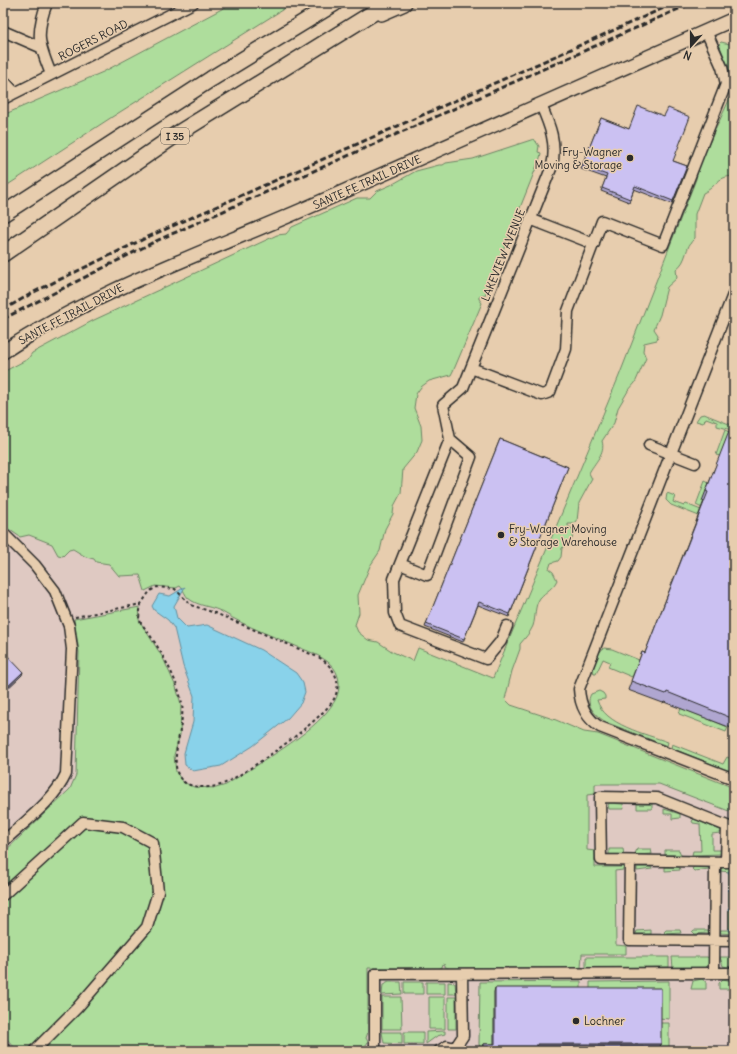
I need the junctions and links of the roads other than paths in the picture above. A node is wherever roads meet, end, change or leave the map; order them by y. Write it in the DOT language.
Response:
graph roads {
  1 [pos="47,3"];
  2 [pos="193,3"];
  3 [pos="334,3"];
  4 [pos="389,3"];
  5 [pos="404,3"];
  6 [pos="734,19"];
  7 [pos="352,26"];
  8 [pos="3,31"];
  9 [pos="706,31"];
  10 [pos="40,47"];
  11 [pos="51,74"];
  12 [pos="3,80"];
  13 [pos="15,93"];
  14 [pos="3,99"];
  15 [pos="541,105"];
  16 [pos="3,214"];
  17 [pos="530,219"];
  18 [pos="594,244"];
  19 [pos="3,254"];
  20 [pos="734,292"];
  21 [pos="3,352"];
  22 [pos="471,368"];
  23 [pos="450,439"];
  24 [pos="649,445"];
  25 [pos="671,454"];
  26 [pos="695,463"];
  27 [pos="3,533"];
  28 [pos="400,564"];
  29 [pos="506,626"];
  30 [pos="734,779"];
  31 [pos="3,842"];
  32 [pos="630,861"];
  33 [pos="715,862"];
  34 [pos="730,862"];
  35 [pos="3,895"];
  36 [pos="714,940"];
  37 [pos="734,941"];
  38 [pos="714,973"];
  39 [pos="734,973"];
  40 [pos="462,974"];
  41 [pos="3,1047"];
  42 [pos="457,1049"];
  43 [pos="7,1051"];
  44 [pos="34,1051"];
  45 [pos="375,1051"];
  46 [pos="439,1051"];
  1 -- 10 [label="street"];
  2 -- 11 [label="street, ROGERS ROAD"];
  3 -- 16 [label="highway, I 35"];
  4 -- 7 [label="highway, I 35"];
  5 -- 7 [label="highway"];
  6 -- 9 [label="main road, SANTE FE TRAIL DRIVE"];
  7 -- 19 [label="highway, I 35"];
  8 -- 10 [label="street"];
  9 -- 15 [label="main road, SANTE FE TRAIL DRIVE"];
  9 -- 18 [label="street"];
  10 -- 11 [label="street"];
  11 -- 13 [label="street, ROGERS ROAD"];
  12 -- 13 [label="street"];
  13 -- 14 [label="street, ROGERS ROAD"];
  15 -- 17 [label="street, LAKEVIEW AVENUE"];
  15 -- 21 [label="main road, SANTE FE TRAIL DRIVE"];
  17 -- 18 [label="street"];
  17 -- 22 [label="street, LAKEVIEW AVENUE"];
  18 -- 22 [label="street"];
  20 -- 25 [label="street"];
  22 -- 23 [label="street, LAKEVIEW AVENUE"];
  23 -- 28 [label="street"];
  23 -- 28 [label="street"];
  24 -- 25 [label="street"];
  25 -- 26 [label="street"];
  25 -- 30 [label="street"];
  27 -- 31 [label="street"];
  28 -- 29 [label="street"];
  32 -- 33 [label="street"];
  32 -- 34 [label="street"];
  32 -- 36 [label="street"];
  33 -- 34 [label="street"];
  33 -- 36 [label="street"];
  35 -- 44 [label="street"];
  36 -- 37 [label="street"];
  36 -- 38 [label="street"];
  38 -- 39 [label="street"];
  38 -- 40 [label="street"];
  40 -- 42 [label="street"];
  40 -- 45 [label="street"];
  41 -- 43 [label="street"];
  42 -- 46 [label="street"];
}
